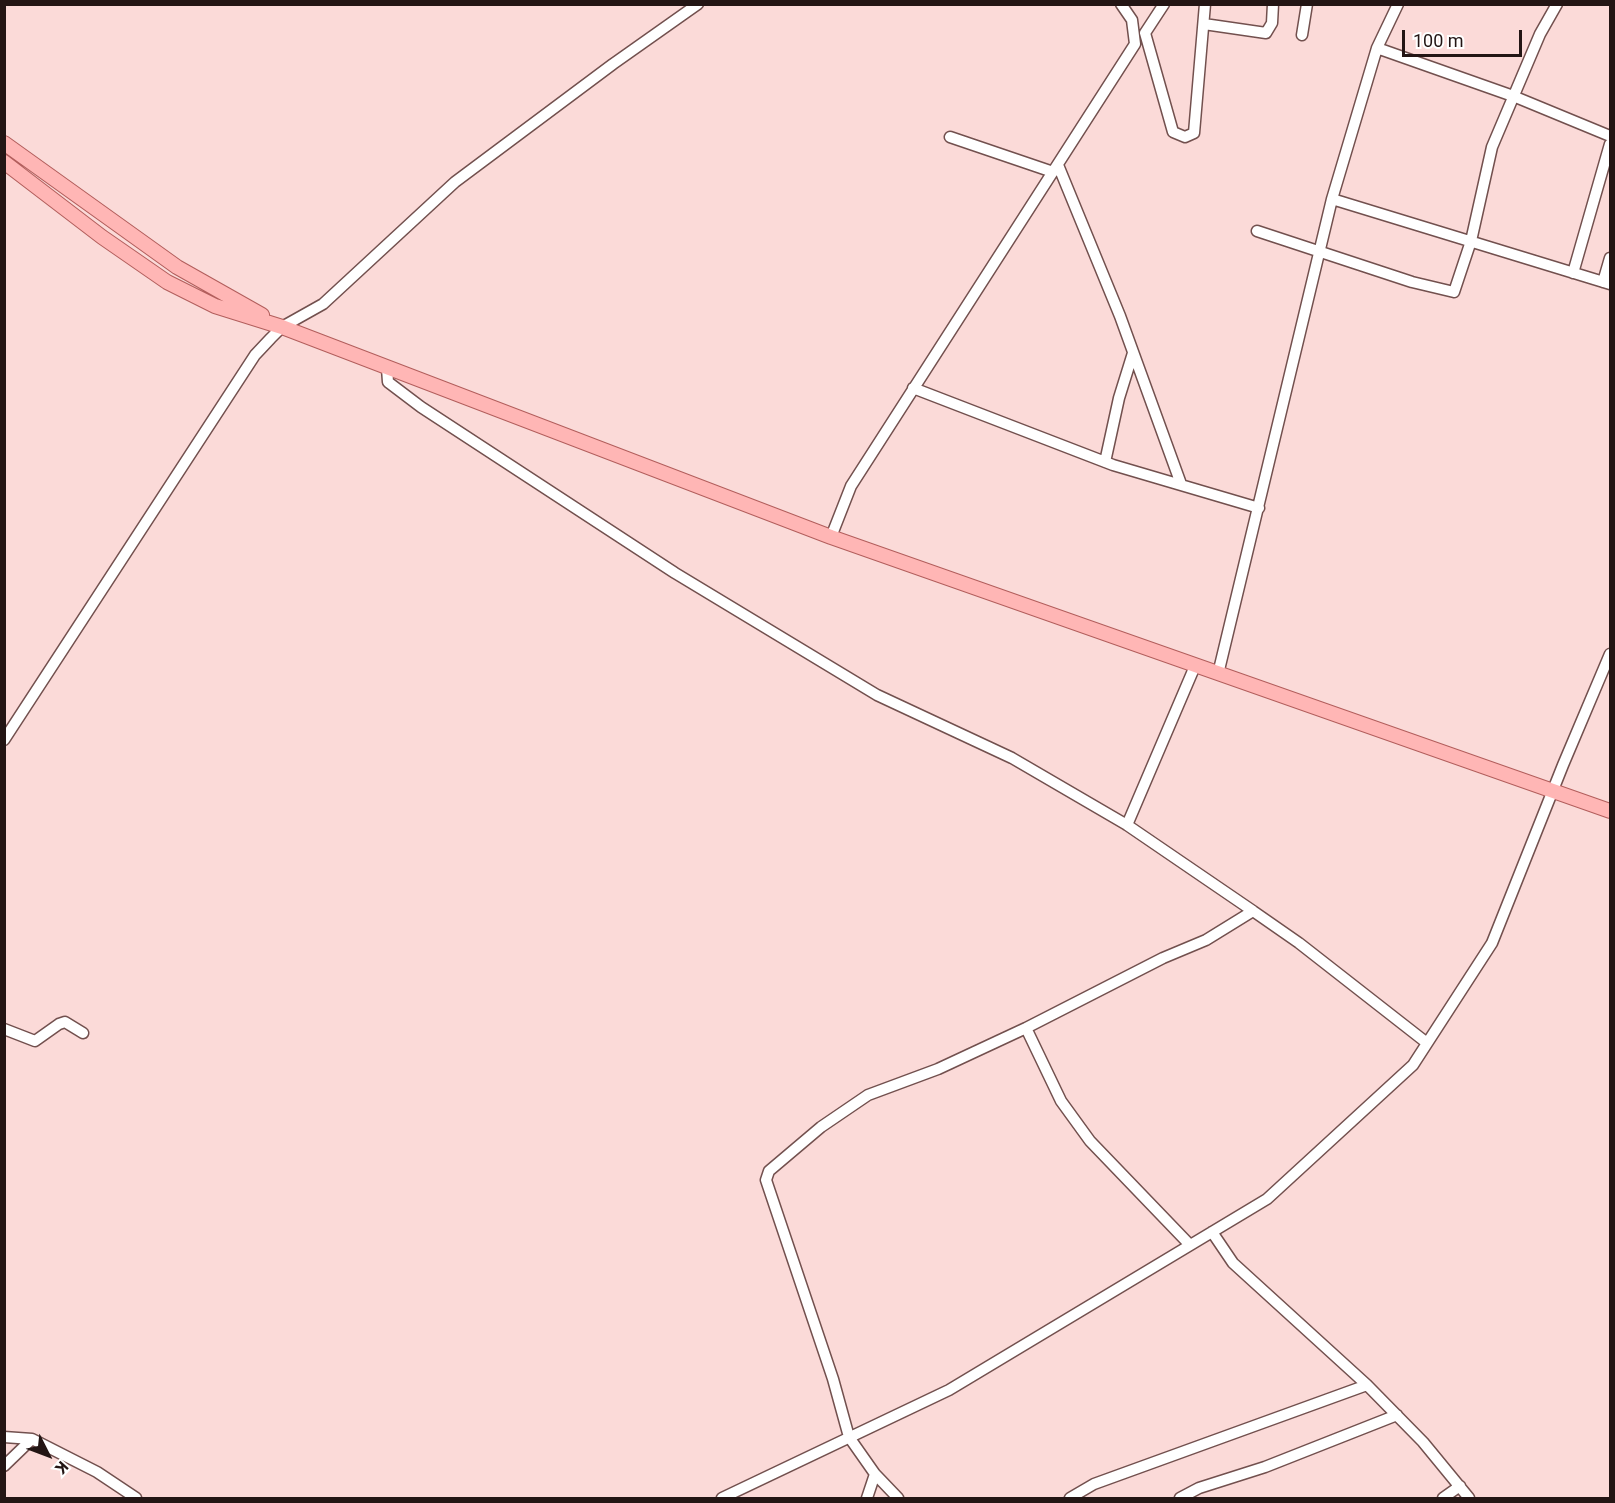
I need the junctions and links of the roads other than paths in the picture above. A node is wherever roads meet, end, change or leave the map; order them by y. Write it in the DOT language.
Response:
graph roads {
  1 [pos="698,4"];
  2 [pos="1121,4"];
  3 [pos="1164,4"];
  4 [pos="1205,4"];
  5 [pos="1273,4"];
  6 [pos="1306,4"];
  7 [pos="1398,4"];
  8 [pos="1557,4"];
  9 [pos="1204,24"];
  10 [pos="1302,35"];
  11 [pos="1377,48"];
  12 [pos="1513,96"];
  13 [pos="1611,136"];
  14 [pos="950,137"];
  15 [pos="4,143"];
  16 [pos="1611,144"];
  17 [pos="4,162"];
  18 [pos="1055,168"];
  19 [pos="1332,199"];
  20 [pos="1257,231"];
  21 [pos="1471,241"];
  22 [pos="1319,253"];
  23 [pos="1611,258"];
  24 [pos="1573,273"];
  25 [pos="1607,283"];
  26 [pos="282,327"];
  27 [pos="1133,352"];
  28 [pos="387,368"];
  29 [pos="913,388"];
  30 [pos="1105,462"];
  31 [pos="1181,484"];
  32 [pos="1259,508"];
  33 [pos="831,537"];
  34 [pos="1611,654"];
  35 [pos="1195,666"];
  36 [pos="1218,674"];
  37 [pos="4,740"];
  38 [pos="1552,790"];
  39 [pos="1611,810"];
  40 [pos="1126,825"];
  41 [pos="1253,912"];
  42 [pos="1026,1028"];
  43 [pos="4,1029"];
  44 [pos="83,1033"];
  45 [pos="1427,1042"];
  46 [pos="1212,1232"];
  47 [pos="1190,1245"];
  48 [pos="1367,1385"];
  49 [pos="1397,1415"];
  50 [pos="4,1437"];
  51 [pos="849,1437"];
  52 [pos="32,1440"];
  53 [pos="4,1466"];
  54 [pos="875,1474"];
  55 [pos="1460,1486"];
  56 [pos="136,1498"];
  57 [pos="722,1498"];
  58 [pos="867,1498"];
  59 [pos="898,1498"];
  60 [pos="1070,1498"];
  61 [pos="1180,1498"];
  62 [pos="1443,1498"];
  63 [pos="1469,1498"];
  1 -- 26 [label="street"];
  2 -- 18 [label="street"];
  3 -- 9 [label="street"];
  4 -- 9 [label="street"];
  5 -- 9 [label="street"];
  6 -- 10 [label="street"];
  7 -- 11 [label="street"];
  8 -- 12 [label="street"];
  11 -- 12 [label="street"];
  11 -- 19 [label="street"];
  12 -- 13 [label="street"];
  12 -- 21 [label="street"];
  14 -- 18 [label="street"];
  15 -- 26 [label="main road"];
  16 -- 24 [label="street"];
  17 -- 26 [label="main road"];
  18 -- 27 [label="street"];
  18 -- 29 [label="street"];
  19 -- 21 [label="street"];
  19 -- 22 [label="street"];
  20 -- 22 [label="street"];
  21 -- 22 [label="street"];
  21 -- 24 [label="street"];
  22 -- 32 [label="street"];
  23 -- 25 [label="street"];
  24 -- 25 [label="street"];
  26 -- 28 [label="main road"];
  26 -- 37 [label="street"];
  27 -- 30 [label="street"];
  27 -- 31 [label="street"];
  28 -- 33 [label="main road"];
  28 -- 40 [label="street"];
  29 -- 30 [label="street"];
  29 -- 33 [label="street"];
  30 -- 31 [label="street"];
  31 -- 32 [label="street"];
  32 -- 36 [label="street"];
  33 -- 35 [label="main road"];
  34 -- 38 [label="street"];
  35 -- 36 [label="main road"];
  35 -- 40 [label="street"];
  36 -- 38 [label="main road"];
  38 -- 39 [label="main road"];
  38 -- 45 [label="street"];
  40 -- 41 [label="street"];
  41 -- 42 [label="street"];
  41 -- 45 [label="street"];
  42 -- 47 [label="street"];
  42 -- 51 [label="street"];
  43 -- 44 [label="street"];
  45 -- 46 [label="street"];
  46 -- 47 [label="street"];
  46 -- 48 [label="street"];
  47 -- 51 [label="street"];
  48 -- 49 [label="street"];
  48 -- 60 [label="street"];
  49 -- 55 [label="street"];
  49 -- 61 [label="street"];
  50 -- 52 [label="street"];
  51 -- 54 [label="street"];
  51 -- 57 [label="street"];
  52 -- 53 [label="street"];
  52 -- 56 [label="street"];
  54 -- 58 [label="street"];
  54 -- 59 [label="street"];
  55 -- 62 [label="street"];
  55 -- 63 [label="street"];
}
